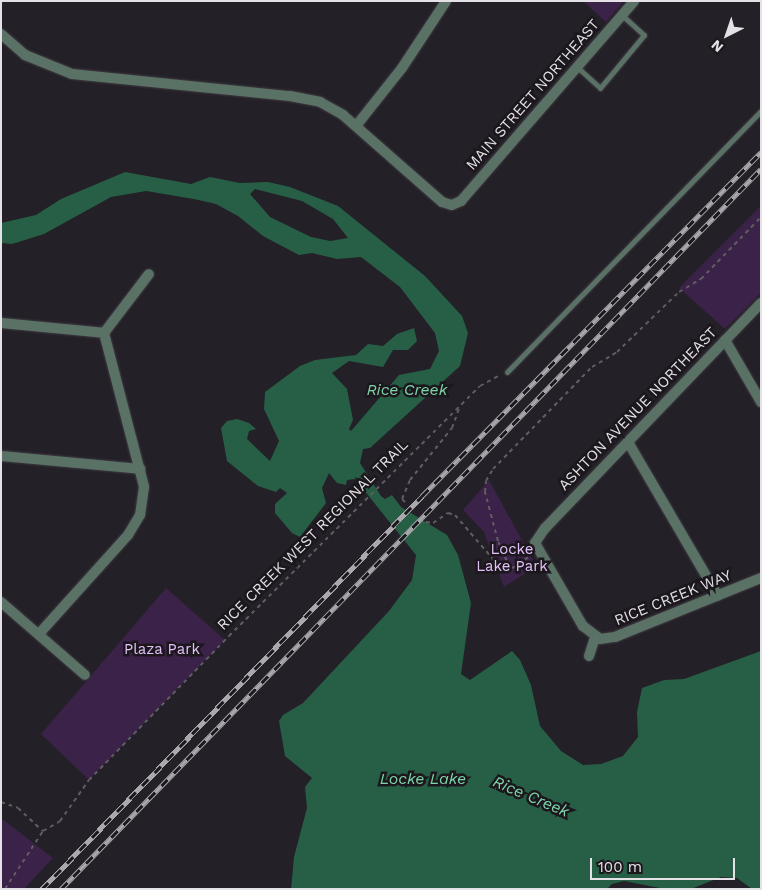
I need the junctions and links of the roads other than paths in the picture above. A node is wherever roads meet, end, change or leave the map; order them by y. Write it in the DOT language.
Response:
graph roads {
  1 [pos="446,1"];
  2 [pos="634,1"];
  3 [pos="622,15"];
  4 [pos="1,34"];
  5 [pos="577,67"];
  6 [pos="761,112"];
  7 [pos="356,126"];
  8 [pos="149,274"];
  9 [pos="761,304"];
  10 [pos="1,323"];
  11 [pos="104,333"];
  12 [pos="725,340"];
  13 [pos="507,372"];
  14 [pos="761,402"];
  15 [pos="628,442"];
  16 [pos="1,456"];
  17 [pos="140,469"];
  18 [pos="761,578"];
  19 [pos="718,596"];
  20 [pos="1,602"];
  21 [pos="39,634"];
  22 [pos="595,637"];
  23 [pos="589,656"];
  24 [pos="85,675"];
  1 -- 7 [label="street"];
  2 -- 3 [label="street, MAIN STREET NORTHEAST"];
  3 -- 5 [label="street, MAIN STREET NORTHEAST"];
  3 -- 5 [label="lane"];
  4 -- 7 [label="street"];
  5 -- 7 [label="street, MAIN STREET NORTHEAST"];
  6 -- 13 [label="lane"];
  8 -- 11 [label="street"];
  9 -- 12 [label="street, ASHTON AVENUE NORTHEAST"];
  10 -- 11 [label="street"];
  11 -- 17 [label="street"];
  12 -- 14 [label="street"];
  12 -- 15 [label="street, ASHTON AVENUE NORTHEAST"];
  15 -- 19 [label="street"];
  15 -- 22 [label="street, ASHTON AVENUE NORTHEAST"];
  16 -- 17 [label="street"];
  17 -- 21 [label="street"];
  18 -- 19 [label="street, RICE CREEK WAY"];
  19 -- 22 [label="street, RICE CREEK WAY"];
  20 -- 21 [label="street"];
  21 -- 24 [label="street"];
  22 -- 23 [label="street"];
}
